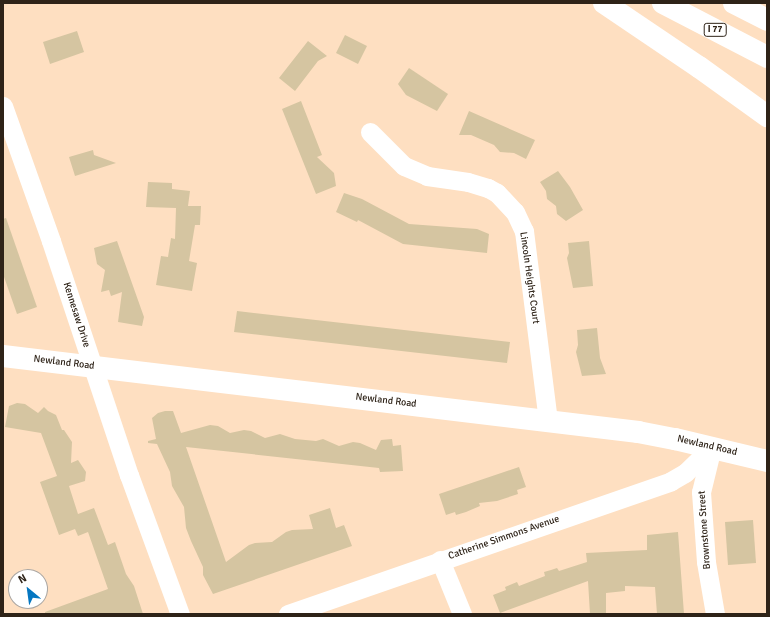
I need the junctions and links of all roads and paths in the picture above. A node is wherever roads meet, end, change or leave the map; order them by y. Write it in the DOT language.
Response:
graph roads {
  1 [pos="604,3"];
  2 [pos="663,3"];
  3 [pos="734,3"];
  4 [pos="767,20"];
  5 [pos="767,57"];
  6 [pos="3,106"];
  7 [pos="767,116"];
  8 [pos="370,132"];
  9 [pos="3,356"];
  10 [pos="93,367"];
  11 [pos="548,420"];
  12 [pos="712,447"];
  13 [pos="767,461"];
  14 [pos="440,560"];
  15 [pos="180,614"];
  16 [pos="288,614"];
  17 [pos="462,614"];
  18 [pos="715,614"];
  1 -- 7 [label="main road"];
  2 -- 5 [label="main road, I 77"];
  3 -- 4 [label="main road"];
  6 -- 10 [label="street, Kennesaw Drive"];
  8 -- 11 [label="street, Lincoln Heights Court"];
  9 -- 10 [label="main road, Newland Road"];
  10 -- 11 [label="main road, Newland Road"];
  10 -- 15 [label="street, Kennesaw Drive"];
  11 -- 12 [label="main road, Newland Road"];
  12 -- 13 [label="main road, Newland Road"];
  12 -- 14 [label="street, Catherine Simmons Avenue"];
  12 -- 18 [label="street, Brownstone Street"];
  14 -- 16 [label="street, Catherine Simmons Avenue"];
  14 -- 17 [label="street"];
}
